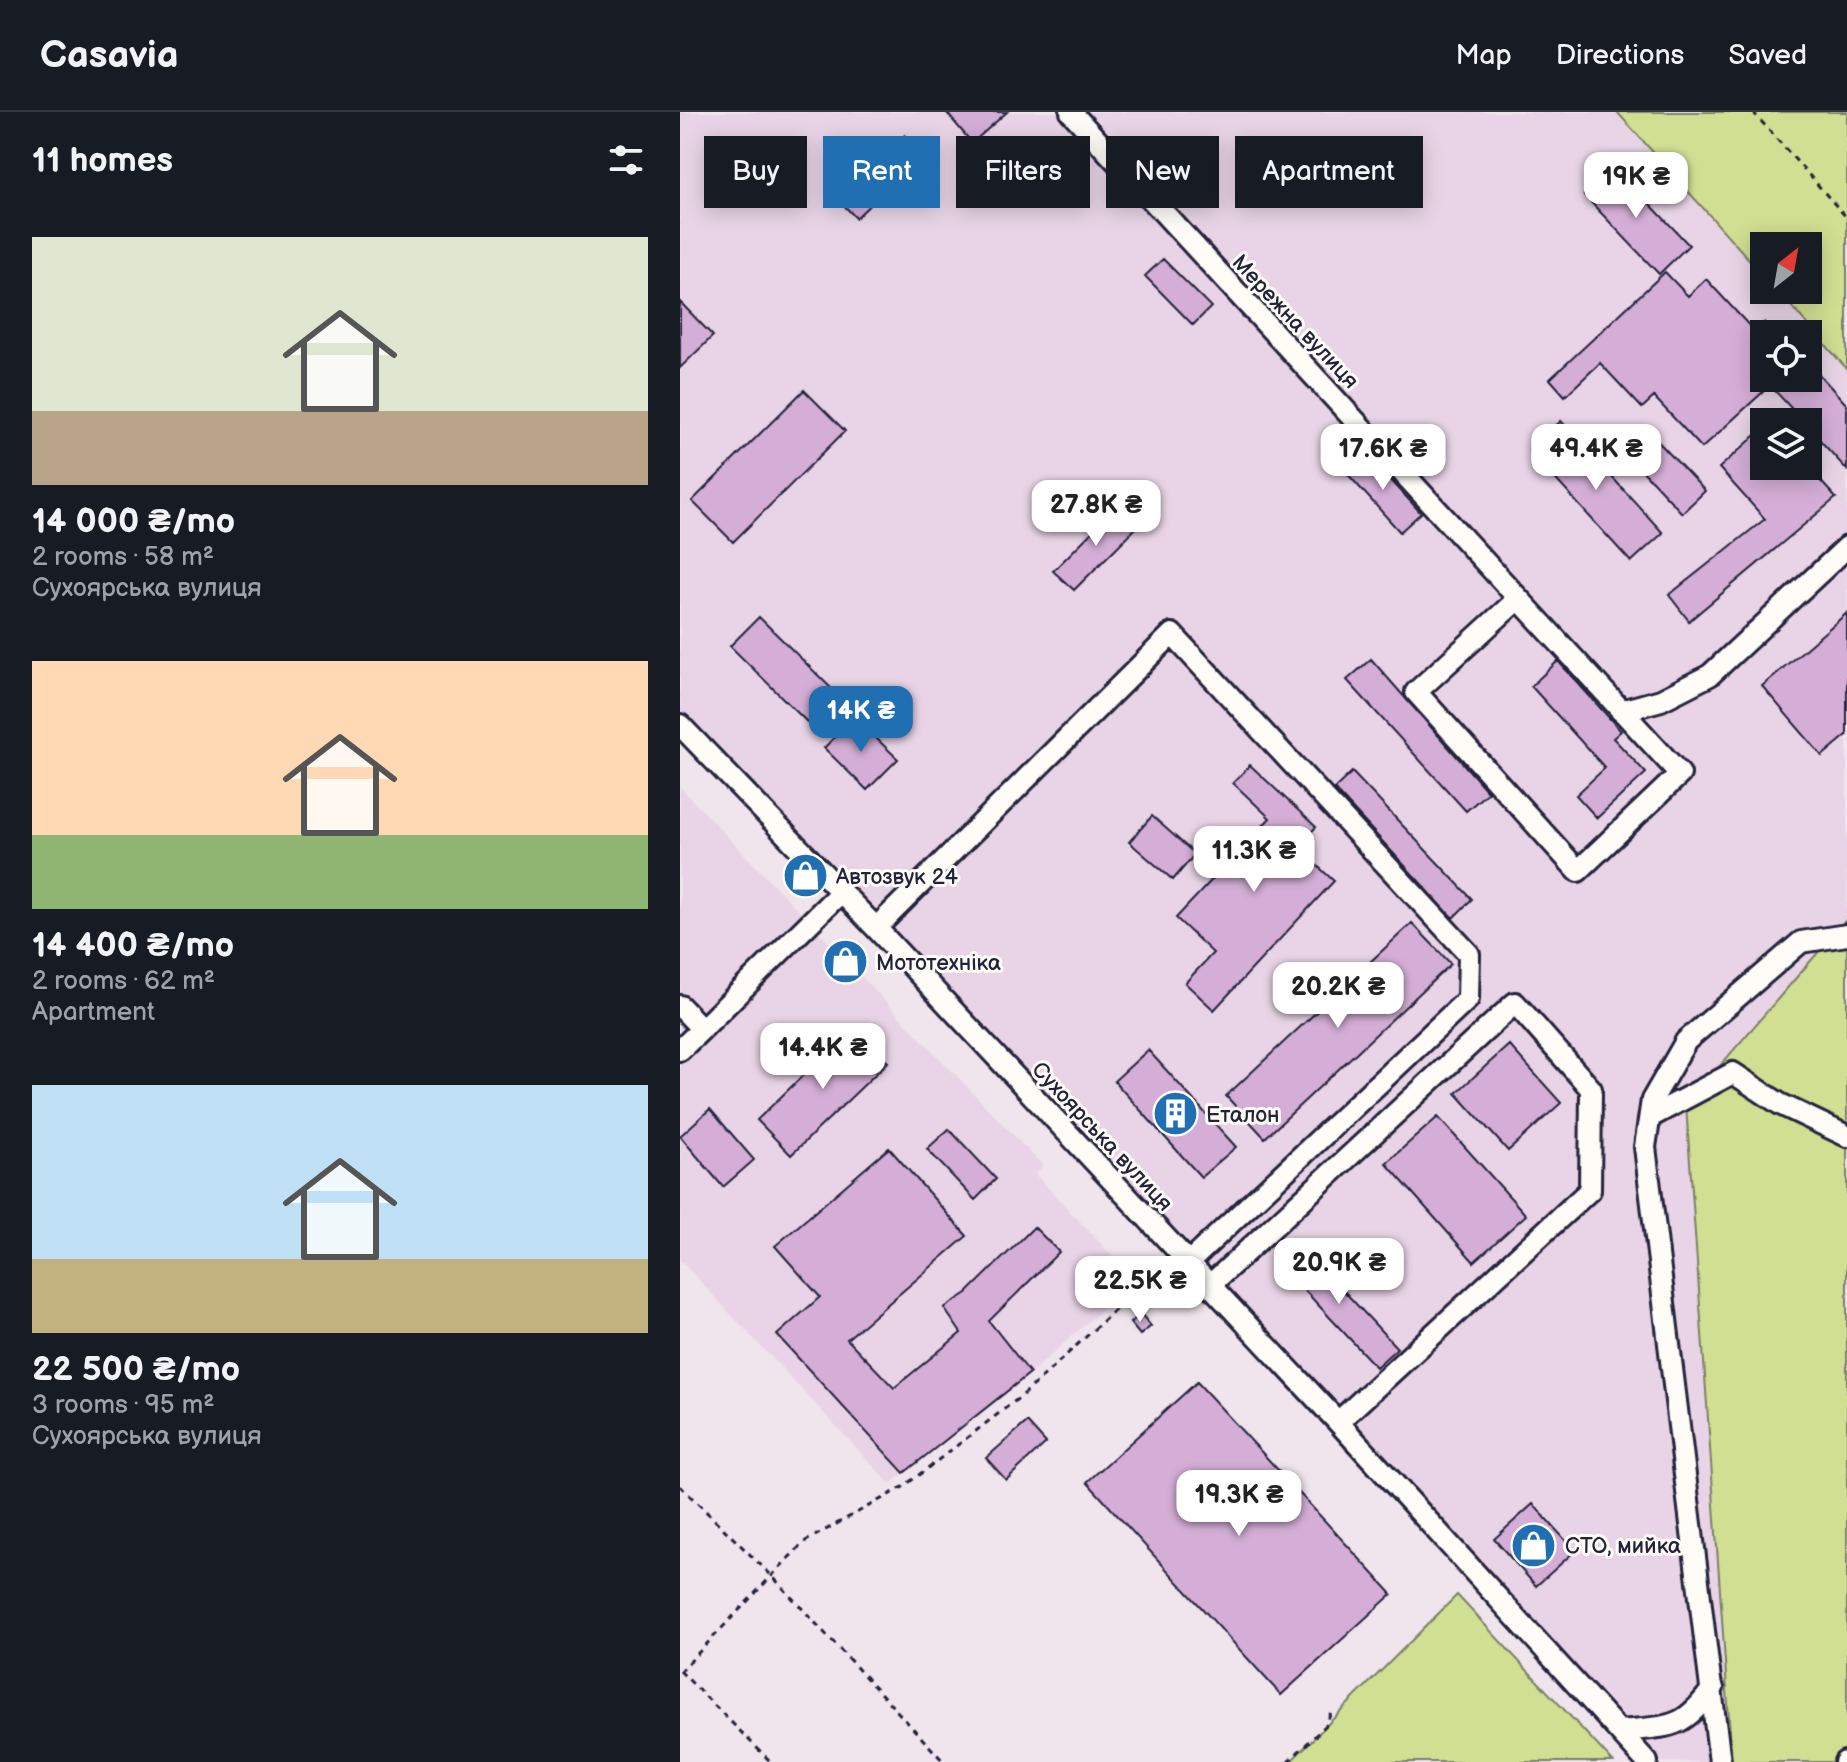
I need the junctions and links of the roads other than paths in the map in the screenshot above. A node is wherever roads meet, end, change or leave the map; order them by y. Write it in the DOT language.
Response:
graph roads {
  1 [pos="1071,112"];
  2 [pos="1847,547"];
  3 [pos="1518,599"];
  4 [pos="1621,711"];
  5 [pos="680,725"];
  6 [pos="841,892"];
  7 [pos="876,928"];
  8 [pos="1847,935"];
  9 [pos="680,1006"];
  10 [pos="702,1029"];
  11 [pos="680,1050"];
  12 [pos="1650,1117"];
  13 [pos="1847,1136"];
  14 [pos="1182,1258"];
  15 [pos="1209,1286"];
  16 [pos="1338,1422"];
  17 [pos="1713,1688"];
  18 [pos="1620,1731"];
  19 [pos="1647,1762"];
  20 [pos="1720,1762"];
  1 -- 3 [label="street, Мережна вулиця"];
  2 -- 4 [label="street"];
  3 -- 4 [label="street, Мережна вулиця"];
  3 -- 4 [label="street, Мережна вулиця"];
  5 -- 6 [label="street, Сухоярська вулиця"];
  6 -- 7 [label="street, Сухоярська вулиця"];
  6 -- 10 [label="street"];
  7 -- 14 [label="street, Сухоярська вулиця"];
  7 -- 14 [label="street"];
  8 -- 12 [label="street"];
  9 -- 10 [label="street"];
  10 -- 11 [label="street"];
  12 -- 13 [label="street"];
  12 -- 17 [label="street"];
  14 -- 15 [label="street, Сухоярська вулиця"];
  15 -- 16 [label="street, Сухоярська вулиця"];
  15 -- 16 [label="street"];
  16 -- 18 [label="street, Сухоярська вулиця"];
  17 -- 18 [label="street"];
  17 -- 20 [label="street"];
  18 -- 19 [label="street, Сухоярська вулиця"];
}
